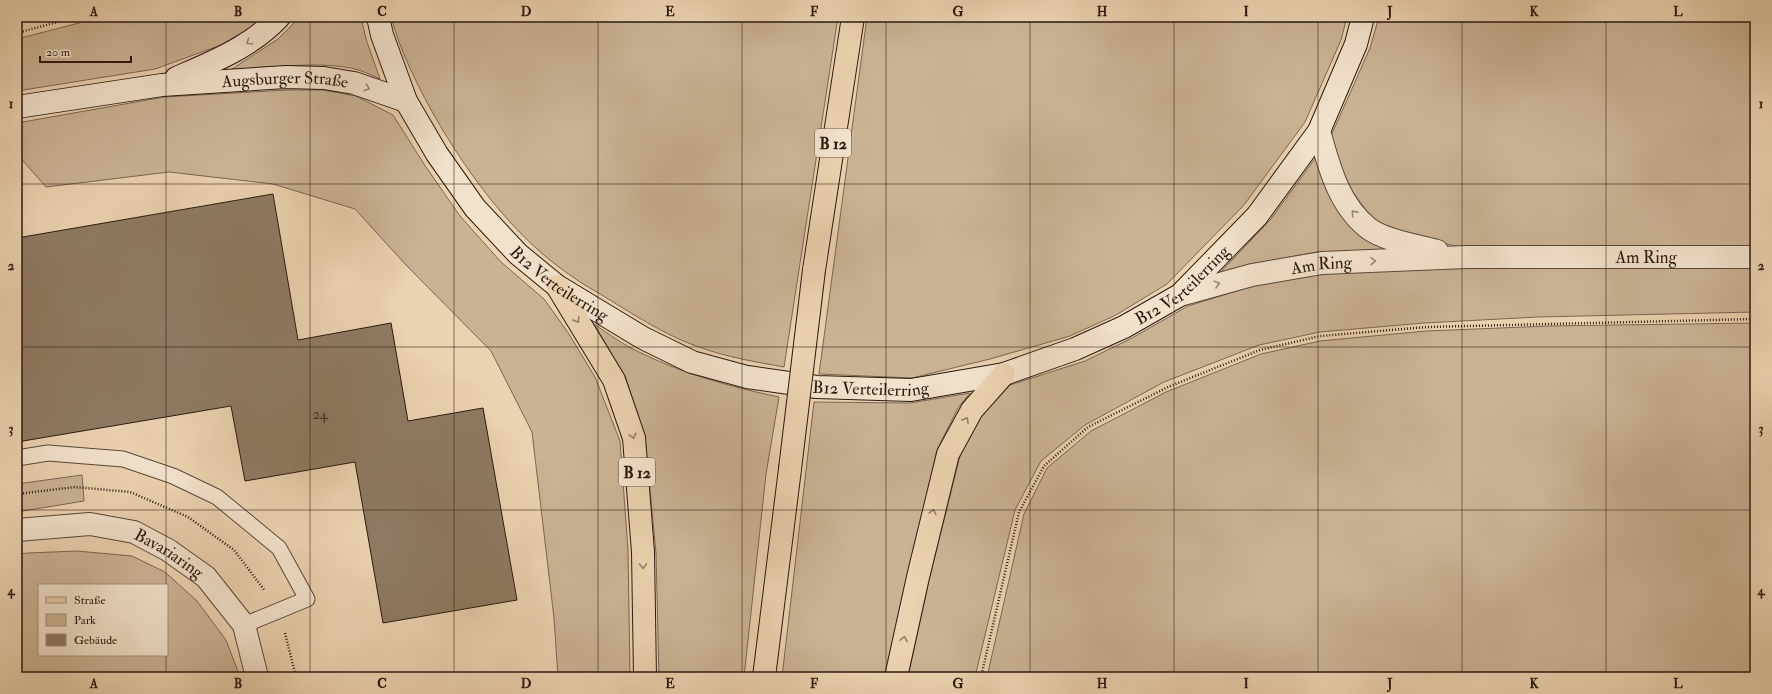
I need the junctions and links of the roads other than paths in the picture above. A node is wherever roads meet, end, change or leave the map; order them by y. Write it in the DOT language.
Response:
graph roads {
  1 [pos="279,17"];
  2 [pos="378,17"];
  3 [pos="853,17"];
  4 [pos="1363,17"];
  5 [pos="162,84"];
  6 [pos="406,102"];
  7 [pos="17,107"];
  8 [pos="1319,131"];
  9 [pos="1466,257"];
  10 [pos="1755,257"];
  11 [pos="557,286"];
  12 [pos="1180,295"];
  13 [pos="1004,374"];
  14 [pos="17,458"];
  15 [pos="17,530"];
  16 [pos="244,624"];
  17 [pos="257,677"];
  18 [pos="645,677"];
  19 [pos="764,677"];
  20 [pos="896,677"];
  1 -- 5 [label="main road, Augsburger Straße, one-way"];
  2 -- 6 [label="main road, B12 Verteilerring"];
  3 -- 19 [label="main road, B 12, bridge"];
  4 -- 8 [label="main road, B12 Verteilerring"];
  5 -- 6 [label="main road, Augsburger Straße, one-way"];
  5 -- 7 [label="main road, Augsburger Straße"];
  6 -- 11 [label="main road, B12 Verteilerring"];
  9 -- 8 [label="main road, Am Ring, one-way"];
  8 -- 12 [label="main road, B12 Verteilerring"];
  9 -- 10 [label="main road, Am Ring"];
  12 -- 9 [label="main road, Am Ring, one-way"];
  11 -- 13 [label="main road, B12 Verteilerring"];
  11 -- 18 [label="main road, B 12, one-way"];
  12 -- 13 [label="main road, B12 Verteilerring"];
  20 -- 13 [label="main road, one-way"];
  14 -- 16 [label="lane"];
  15 -- 16 [label="main road, Bavariaring"];
  16 -- 17 [label="main road, Bavariaring"];
}
